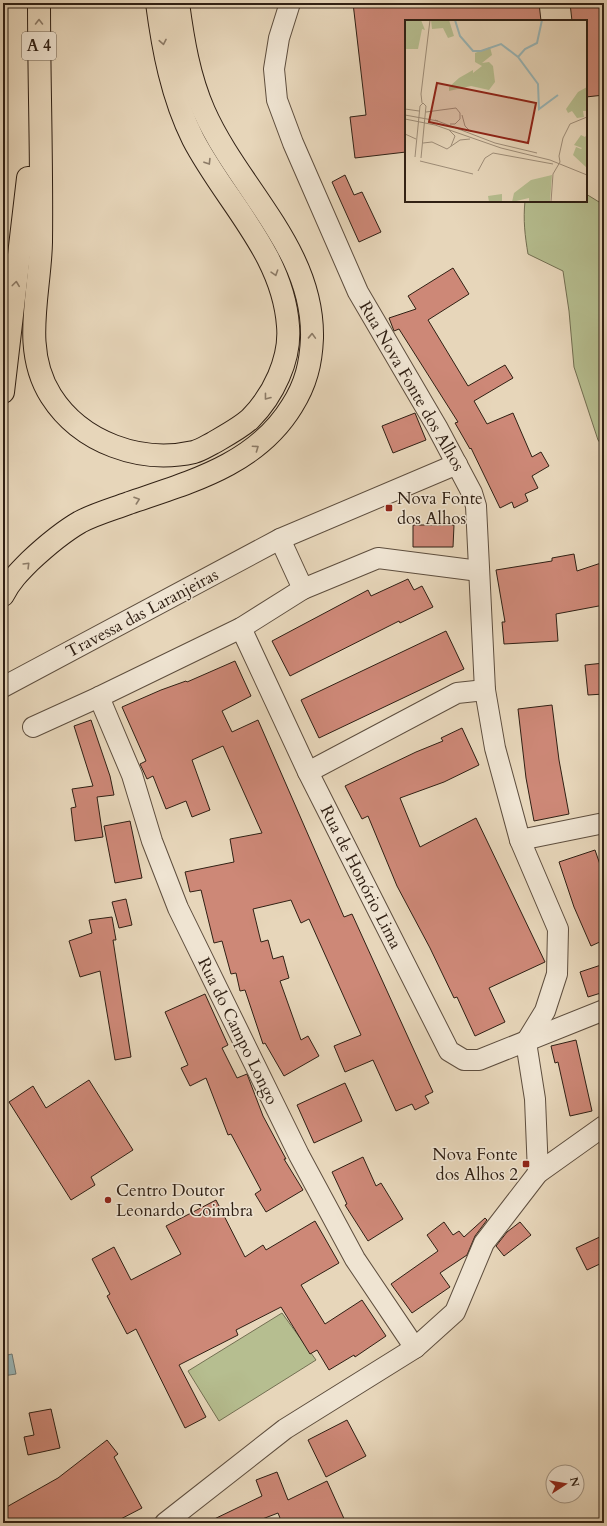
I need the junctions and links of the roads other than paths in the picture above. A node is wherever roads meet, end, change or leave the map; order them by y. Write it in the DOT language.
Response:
graph roads {
  1 [pos="39,3"];
  2 [pos="157,3"];
  3 [pos="178,3"];
  4 [pos="290,3"];
  5 [pos="39,89"];
  6 [pos="3,392"];
  7 [pos="456,464"];
  8 [pos="280,539"];
  9 [pos="479,571"];
  10 [pos="303,589"];
  11 [pos="3,595"];
  12 [pos="241,628"];
  13 [pos="3,687"];
  14 [pos="485,690"];
  15 [pos="99,697"];
  16 [pos="33,727"];
  17 [pos="308,772"];
  18 [pos="604,823"];
  19 [pos="520,840"];
  20 [pos="604,1010"];
  21 [pos="526,1042"];
  22 [pos="604,1126"];
  23 [pos="538,1173"];
  24 [pos="414,1348"];
  25 [pos="165,1523"];
  5 -- 1 [label="highway, A 4, one-way"];
  2 -- 5 [label="highway, one-way"];
  11 -- 3 [label="highway, one-way"];
  4 -- 7 [label="street, Rua Nova Fonte dos Alhos"];
  6 -- 5 [label="highway, A 4, one-way"];
  7 -- 8 [label="street, Travessa das Laranjeiras"];
  7 -- 9 [label="street, Rua Nova Fonte dos Alhos"];
  8 -- 10 [label="street"];
  8 -- 13 [label="street, Travessa das Laranjeiras"];
  9 -- 10 [label="street"];
  9 -- 14 [label="street, Rua Nova Fonte dos Alhos"];
  10 -- 12 [label="street"];
  12 -- 15 [label="street"];
  12 -- 17 [label="street, Rua de Honório Lima"];
  14 -- 17 [label="street"];
  14 -- 19 [label="street, Rua Nova Fonte dos Alhos"];
  15 -- 16 [label="street"];
  15 -- 24 [label="street, Rua do Campo Longo"];
  17 -- 21 [label="street, Rua de Honório Lima"];
  18 -- 19 [label="street"];
  19 -- 21 [label="street, Rua Nova Fonte dos Alhos"];
  20 -- 21 [label="street, Rua de Honório Lima"];
  21 -- 23 [label="street"];
  22 -- 23 [label="street"];
  23 -- 24 [label="street"];
  24 -- 25 [label="street"];
}
